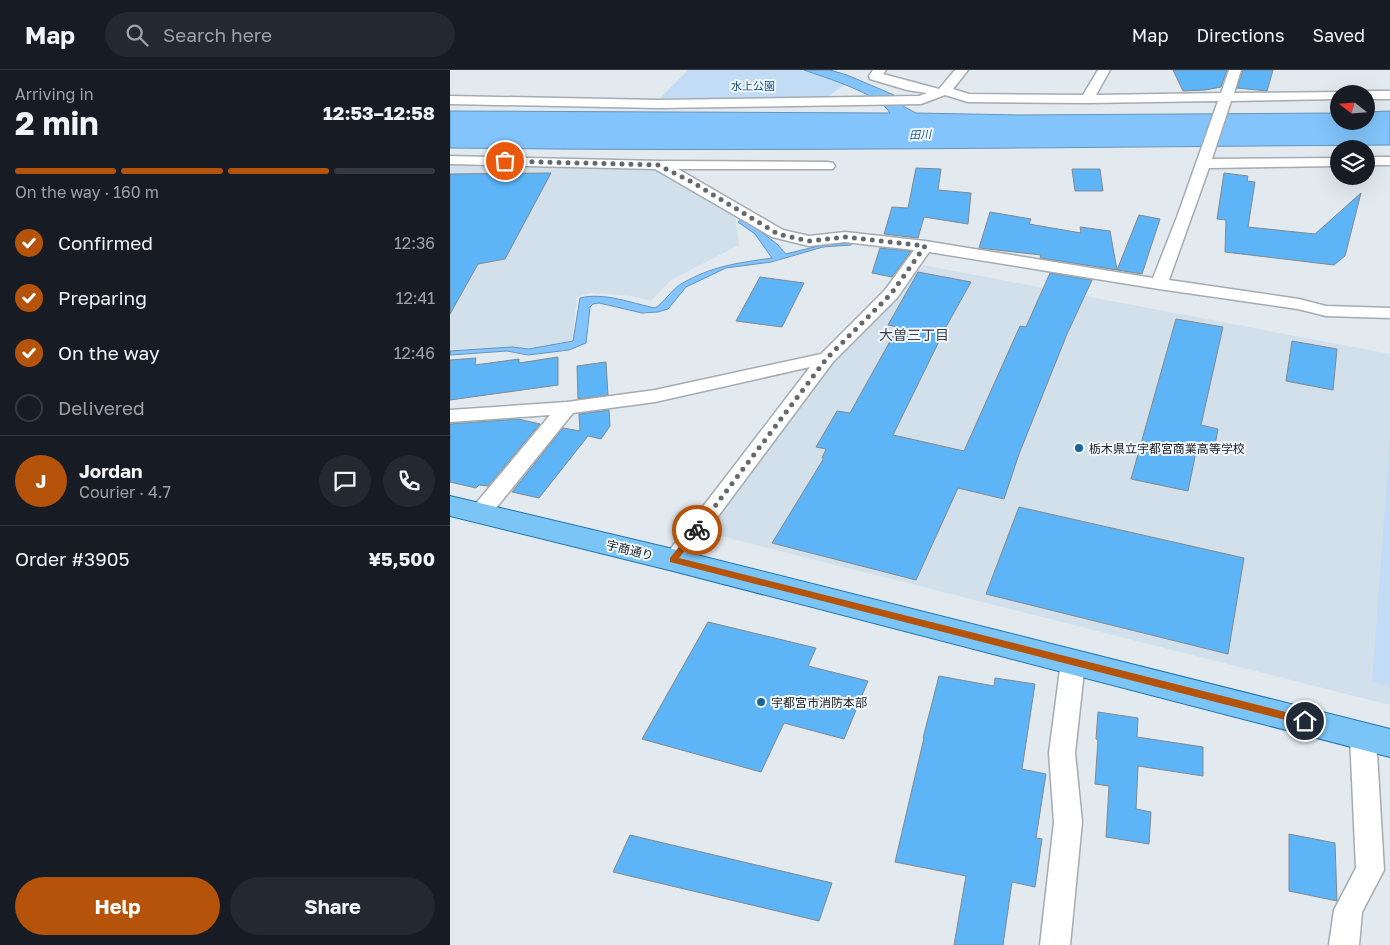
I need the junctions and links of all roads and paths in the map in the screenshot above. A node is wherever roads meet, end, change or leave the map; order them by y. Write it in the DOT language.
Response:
graph roads {
  1 [pos="962,70"];
  2 [pos="1104,70"];
  3 [pos="1235,70"];
  4 [pos="873,72"];
  5 [pos="944,91"];
  6 [pos="1330,95"];
  7 [pos="1375,95"];
  8 [pos="1390,95"];
  9 [pos="1226,98"];
  10 [pos="1087,99"];
  11 [pos="450,100"];
  12 [pos="1204,159"];
  13 [pos="450,160"];
  14 [pos="1375,161"];
  15 [pos="1390,161"];
  16 [pos="1330,162"];
  17 [pos="658,165"];
  18 [pos="828,166"];
  19 [pos="925,246"];
  20 [pos="1159,284"];
  21 [pos="1326,312"];
  22 [pos="1390,313"];
  23 [pos="1390,327"];
  24 [pos="827,358"];
  25 [pos="568,408"];
  26 [pos="450,416"];
  27 [pos="450,506"];
  28 [pos="480,513"];
  29 [pos="673,560"];
  30 [pos="1073,662"];
  31 [pos="1376,740"];
  32 [pos="1054,945"];
  33 [pos="1344,945"];
  1 -- 5 [label="street"];
  2 -- 10 [label="street"];
  3 -- 9 [label="street"];
  4 -- 5 [label="street"];
  5 -- 10 [label="street"];
  5 -- 11 [label="street"];
  6 -- 9 [label="street"];
  7 -- 8 [label="street"];
  9 -- 10 [label="street"];
  9 -- 12 [label="street"];
  12 -- 16 [label="street"];
  12 -- 20 [label="street"];
  13 -- 17 [label="street"];
  14 -- 15 [label="street"];
  17 -- 18 [label="street"];
  17 -- 19 [label="street"];
  19 -- 20 [label="street"];
  19 -- 24 [label="street"];
  20 -- 21 [label="street"];
  21 -- 22 [label="street"];
  21 -- 23 [label="street"];
  24 -- 25 [label="street"];
  24 -- 29 [label="street"];
  25 -- 26 [label="street"];
  25 -- 28 [label="street"];
  27 -- 28 [label="main road, 宇商通り"];
  28 -- 29 [label="main road, 宇商通り"];
  29 -- 30 [label="main road, 宇商通り"];
  30 -- 31 [label="main road, 宇商通り"];
  30 -- 32 [label="street"];
  31 -- 33 [label="street"];
}
